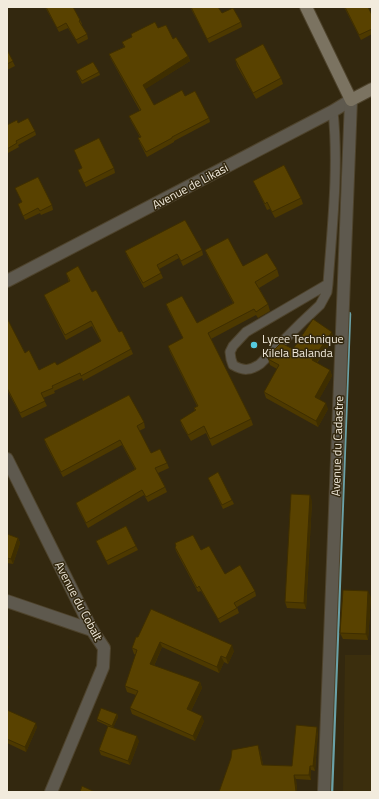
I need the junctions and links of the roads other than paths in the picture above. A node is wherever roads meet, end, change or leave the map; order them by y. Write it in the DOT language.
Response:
graph roads {
  1 [pos="306,7"];
  2 [pos="372,89"];
  3 [pos="351,100"];
  4 [pos="333,111"];
  5 [pos="7,281"];
  6 [pos="328,284"];
  7 [pos="7,459"];
  8 [pos="7,602"];
  9 [pos="92,630"];
  10 [pos="51,792"];
  11 [pos="324,792"];
  1 -- 3 [label="main road"];
  2 -- 3 [label="main road, Avenue de Likasi"];
  3 -- 4 [label="street, Avenue de Likasi"];
  3 -- 11 [label="street, Avenue du Cadastre"];
  4 -- 5 [label="street, Avenue de Likasi"];
  4 -- 6 [label="lane"];
  6 -- 6 [label="lane"];
  7 -- 9 [label="street, Avenue du Cobalt"];
  8 -- 9 [label="street"];
  9 -- 10 [label="street, Avenue du Cobalt"];
}
